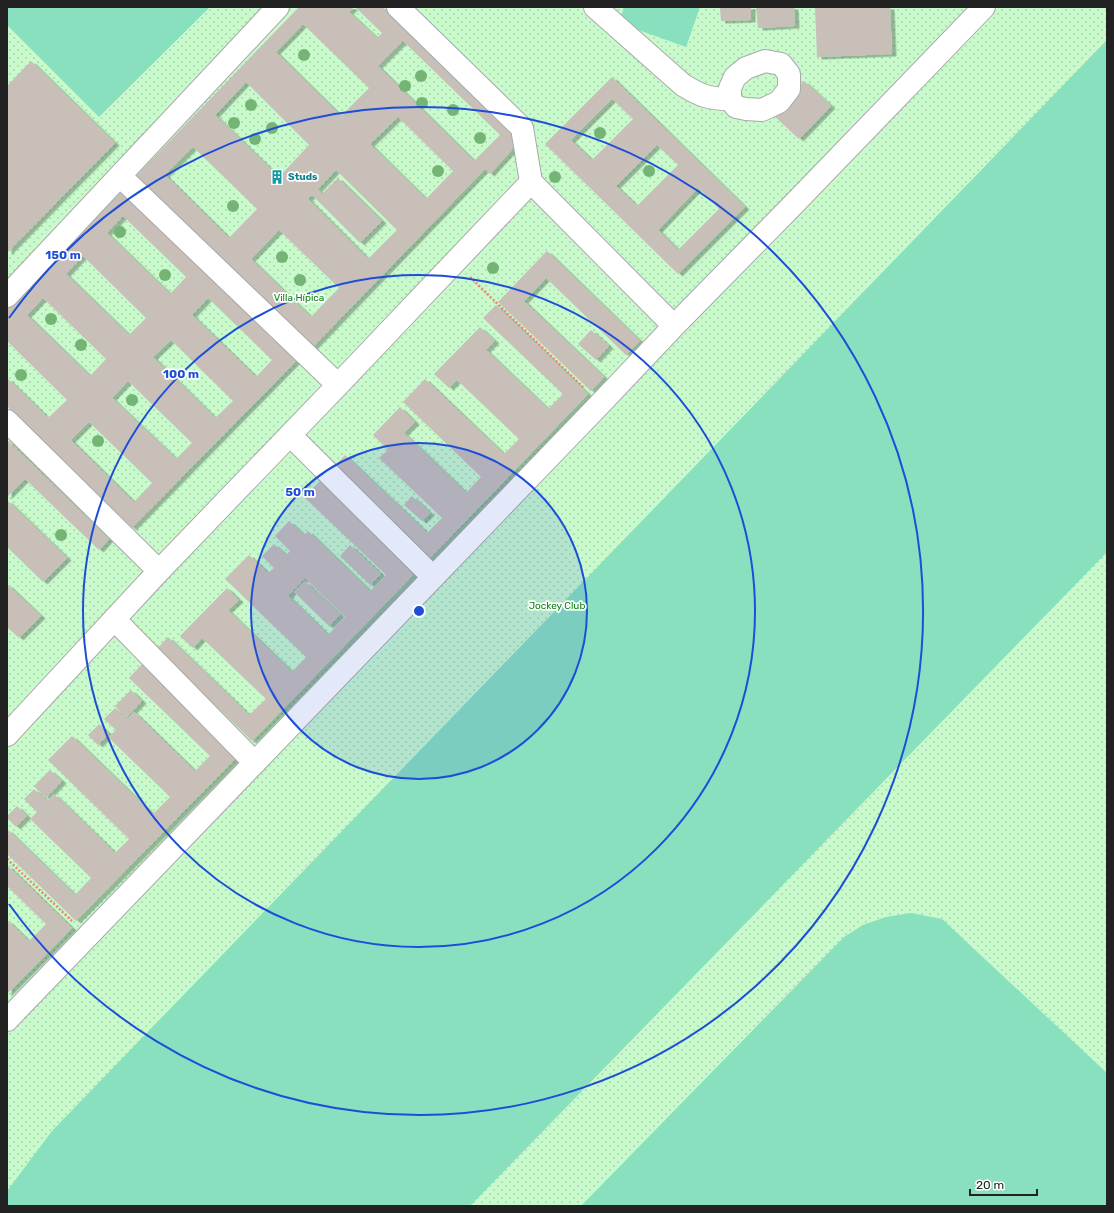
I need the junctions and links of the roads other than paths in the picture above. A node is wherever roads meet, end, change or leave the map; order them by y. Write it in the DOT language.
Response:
graph roads {
  1 [pos="278,7"];
  2 [pos="398,7"];
  3 [pos="595,7"];
  4 [pos="984,7"];
  5 [pos="730,99"];
  6 [pos="120,176"];
  7 [pos="531,182"];
  8 [pos="7,296"];
  9 [pos="674,326"];
  10 [pos="338,385"];
  11 [pos="7,421"];
  12 [pos="290,435"];
  13 [pos="159,571"];
  14 [pos="433,577"];
  15 [pos="114,620"];
  16 [pos="7,735"];
  17 [pos="255,763"];
  18 [pos="7,1020"];
  1 -- 6 [label="lane"];
  2 -- 7 [label="lane"];
  3 -- 5 [label="lane"];
  4 -- 9 [label="lane"];
  6 -- 8 [label="lane"];
  6 -- 10 [label="lane"];
  7 -- 9 [label="lane"];
  7 -- 10 [label="lane"];
  9 -- 14 [label="lane"];
  10 -- 12 [label="lane"];
  11 -- 13 [label="lane"];
  12 -- 13 [label="lane"];
  12 -- 14 [label="lane"];
  13 -- 15 [label="lane"];
  14 -- 17 [label="lane"];
  15 -- 16 [label="lane"];
  15 -- 17 [label="lane"];
  17 -- 18 [label="lane"];
}
